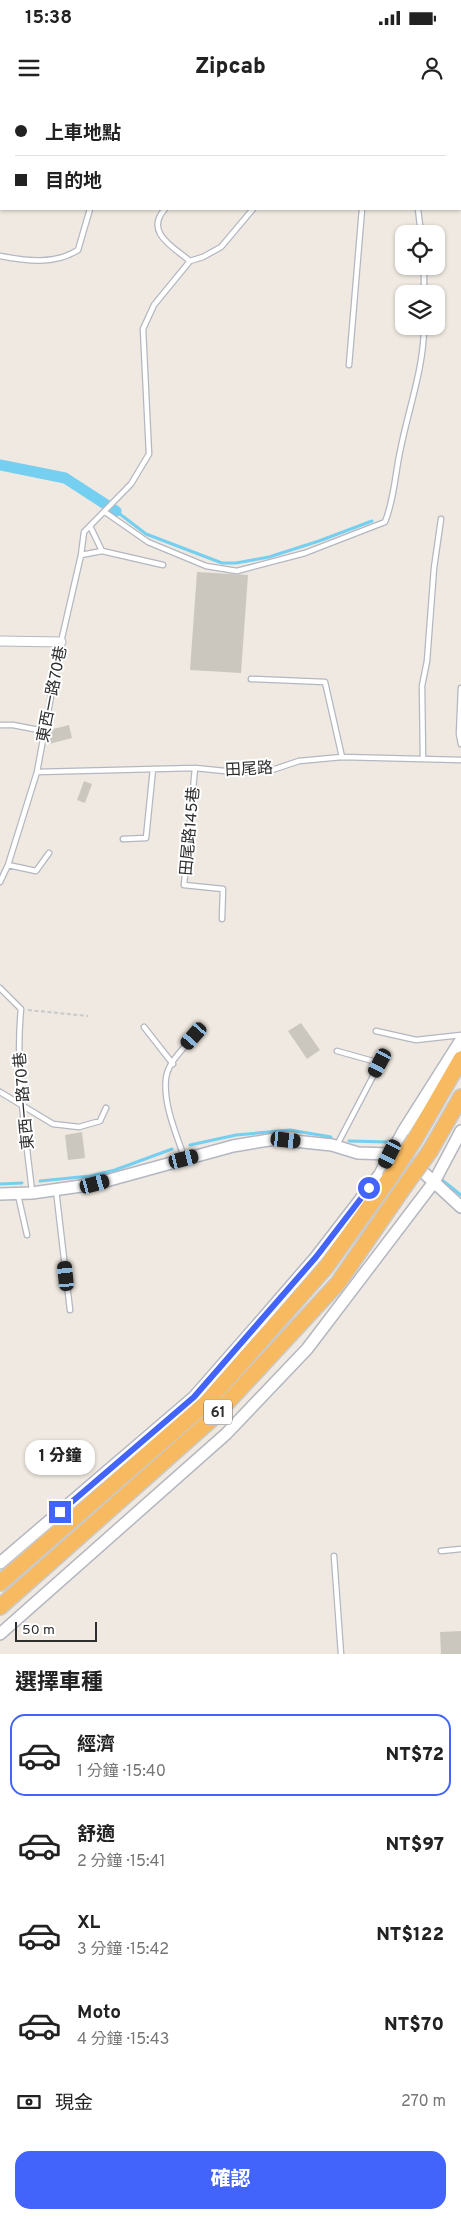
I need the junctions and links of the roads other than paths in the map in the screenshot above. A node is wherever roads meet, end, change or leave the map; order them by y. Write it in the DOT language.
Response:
graph roads {
  1 [pos="90,210"];
  2 [pos="164,210"];
  3 [pos="252,210"];
  4 [pos="362,210"];
  5 [pos="418,210"];
  6 [pos="420,225"];
  7 [pos="0,256"];
  8 [pos="190,261"];
  9 [pos="424,335"];
  10 [pos="349,365"];
  11 [pos="105,512"];
  12 [pos="441,519"];
  13 [pos="90,526"];
  14 [pos="102,551"];
  15 [pos="82,554"];
  16 [pos="163,565"];
  17 [pos="0,641"];
  18 [pos="61,642"];
  19 [pos="251,679"];
  20 [pos="461,688"];
  21 [pos="0,725"];
  22 [pos="44,731"];
  23 [pos="461,744"];
  24 [pos="342,757"];
  25 [pos="423,759"];
  26 [pos="461,760"];
  27 [pos="195,768"];
  28 [pos="153,769"];
  29 [pos="37,772"];
  30 [pos="123,839"];
  31 [pos="49,853"];
  32 [pos="8,865"];
  33 [pos="0,882"];
  34 [pos="222,919"];
  35 [pos="0,988"];
  36 [pos="144,1027"];
  37 [pos="376,1031"];
  38 [pos="461,1035"];
  39 [pos="194,1036"];
  40 [pos="461,1040"];
  41 [pos="337,1051"];
  42 [pos="461,1059"];
  43 [pos="172,1064"];
  44 [pos="0,1092"];
  45 [pos="461,1097"];
  46 [pos="20,1104"];
  47 [pos="106,1108"];
  48 [pos="461,1131"];
  49 [pos="336,1146"];
  50 [pos="390,1154"];
  51 [pos="184,1159"];
  52 [pos="434,1182"];
  53 [pos="56,1190"];
  54 [pos="18,1193"];
  55 [pos="32,1193"];
  56 [pos="0,1194"];
  57 [pos="461,1207"];
  58 [pos="27,1235"];
  59 [pos="70,1310"];
  60 [pos="461,1549"];
  61 [pos="441,1551"];
  62 [pos="334,1556"];
  63 [pos="0,1563"];
  64 [pos="0,1583"];
  65 [pos="0,1606"];
  66 [pos="0,1634"];
  67 [pos="341,1654"];
  1 -- 7 [label="lane"];
  2 -- 8 [label="lane"];
  3 -- 8 [label="lane"];
  4 -- 10 [label="lane"];
  5 -- 6 [label="lane"];
  8 -- 11 [label="lane, 東西一路70巷"];
  9 -- 11 [label="lane"];
  11 -- 13 [label="lane, 東西一路70巷"];
  12 -- 25 [label="lane"];
  13 -- 14 [label="lane"];
  13 -- 15 [label="lane, 東西一路70巷"];
  14 -- 15 [label="lane"];
  14 -- 16 [label="lane"];
  15 -- 18 [label="lane, 東西一路70巷"];
  17 -- 18 [label="street"];
  18 -- 22 [label="lane, 東西一路70巷"];
  19 -- 24 [label="lane"];
  20 -- 23 [label="lane"];
  21 -- 22 [label="lane"];
  22 -- 29 [label="lane, 東西一路70巷"];
  24 -- 25 [label="lane, 田尾路"];
  24 -- 27 [label="lane, 田尾路"];
  25 -- 26 [label="lane, 田尾路"];
  27 -- 28 [label="lane, 田尾路"];
  27 -- 34 [label="lane, 田尾路145巷"];
  28 -- 29 [label="lane, 田尾路"];
  28 -- 30 [label="lane"];
  29 -- 32 [label="lane, 東西一路70巷"];
  31 -- 32 [label="lane"];
  32 -- 33 [label="lane, 東西一路70巷"];
  35 -- 46 [label="lane, 東西一路70巷"];
  36 -- 43 [label="lane"];
  37 -- 38 [label="lane"];
  39 -- 43 [label="lane"];
  40 -- 50 [label="street"];
  41 -- 49 [label="lane"];
  42 -- 64 [label="highway, 61, bridge"];
  43 -- 51 [label="lane"];
  44 -- 46 [label="lane"];
  45 -- 65 [label="highway, 61, bridge"];
  46 -- 47 [label="lane"];
  46 -- 55 [label="lane, 東西一路70巷"];
  48 -- 52 [label="street"];
  49 -- 50 [label="street"];
  49 -- 51 [label="street"];
  50 -- 52 [label="street"];
  50 -- 63 [label="street"];
  51 -- 53 [label="street"];
  52 -- 57 [label="street"];
  52 -- 66 [label="street"];
  53 -- 55 [label="street"];
  53 -- 59 [label="lane"];
  54 -- 55 [label="street"];
  54 -- 56 [label="street"];
  54 -- 58 [label="lane"];
  60 -- 61 [label="lane"];
  62 -- 67 [label="lane"];
}
